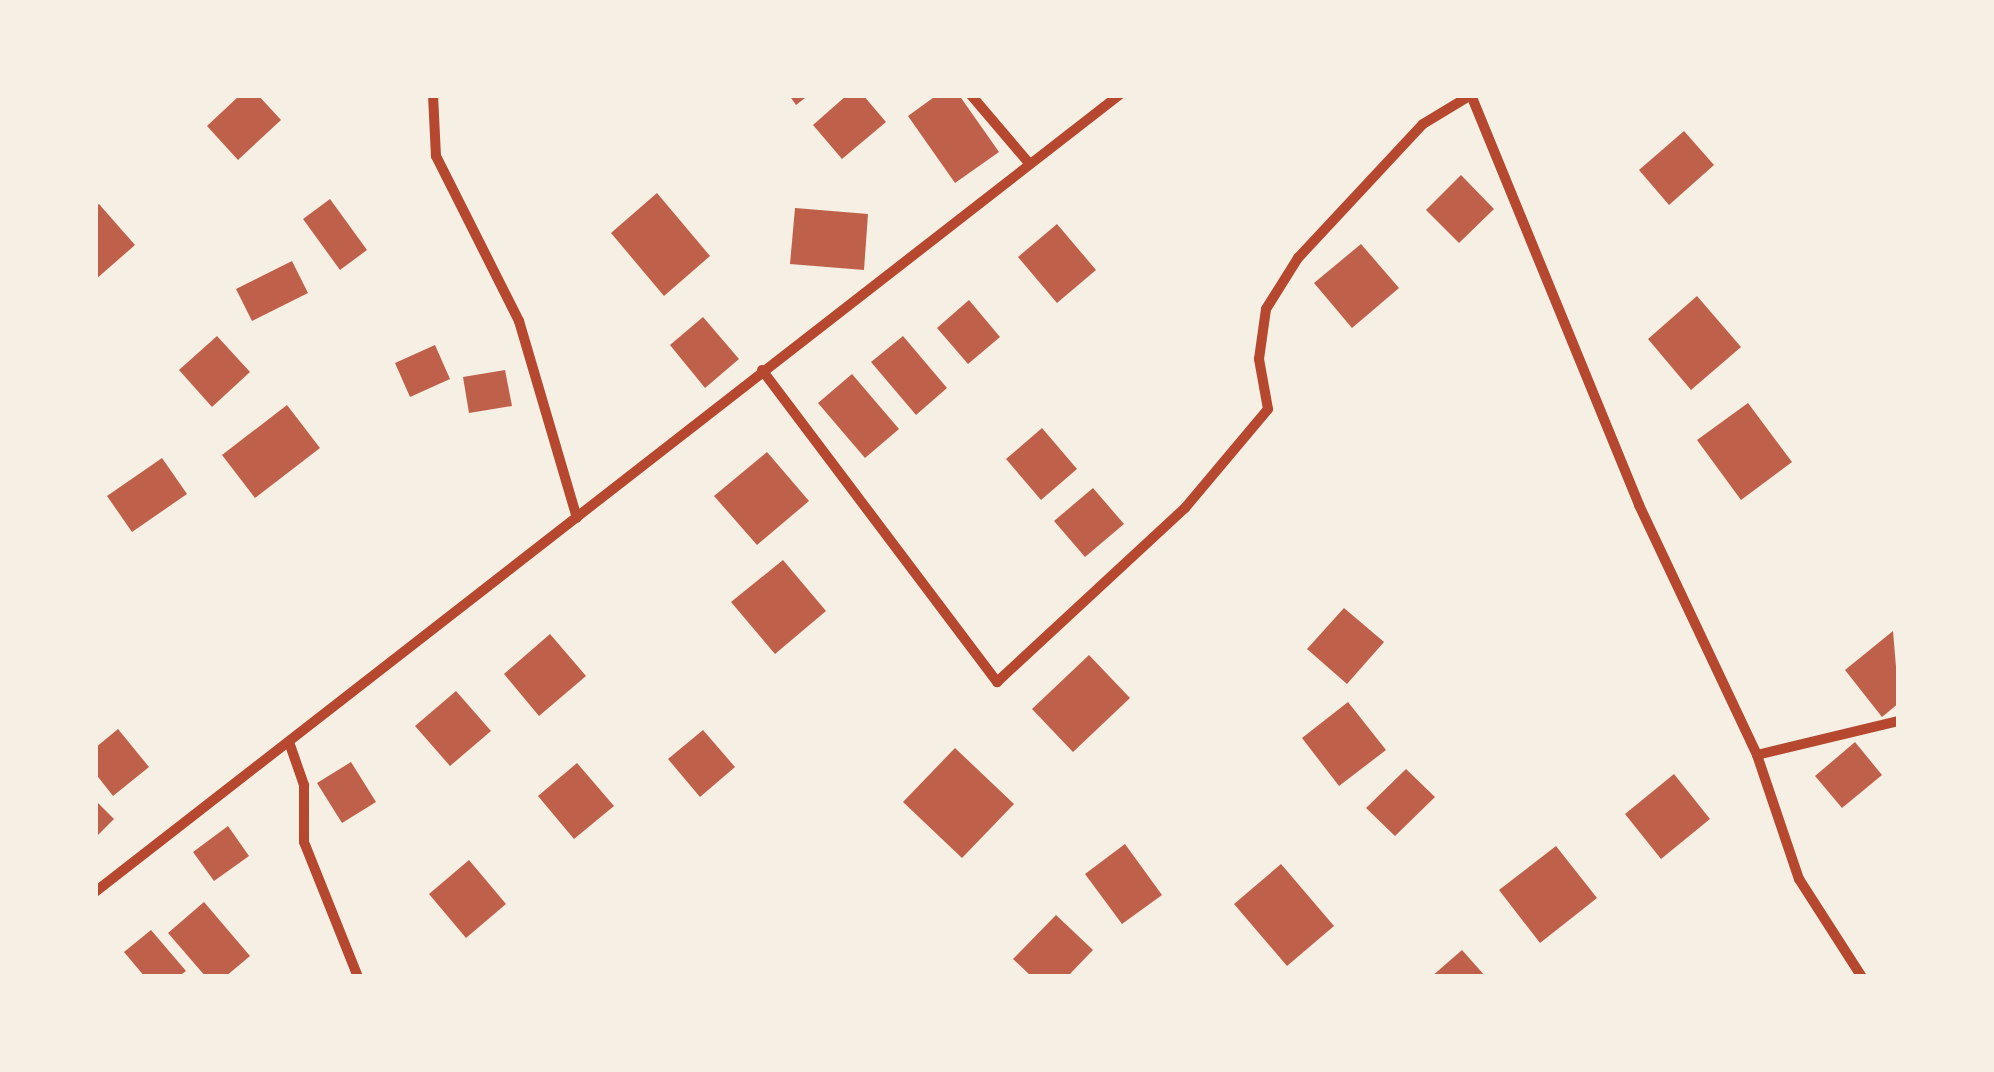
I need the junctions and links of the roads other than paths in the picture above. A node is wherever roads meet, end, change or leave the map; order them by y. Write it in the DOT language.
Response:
graph roads {
  1 [pos="432,95"];
  2 [pos="971,95"];
  3 [pos="1119,95"];
  4 [pos="1471,95"];
  5 [pos="1028,162"];
  6 [pos="762,370"];
  7 [pos="577,518"];
  8 [pos="1899,721"];
  9 [pos="289,742"];
  10 [pos="1757,756"];
  11 [pos="95,892"];
  12 [pos="358,977"];
  13 [pos="1862,977"];
  1 -- 7 [label="street"];
  2 -- 5 [label="street"];
  3 -- 5 [label="street"];
  4 -- 6 [label="street"];
  4 -- 10 [label="street"];
  5 -- 6 [label="street"];
  6 -- 7 [label="street"];
  7 -- 9 [label="street"];
  8 -- 10 [label="street"];
  9 -- 11 [label="street"];
  9 -- 12 [label="street"];
  10 -- 13 [label="street"];
}
